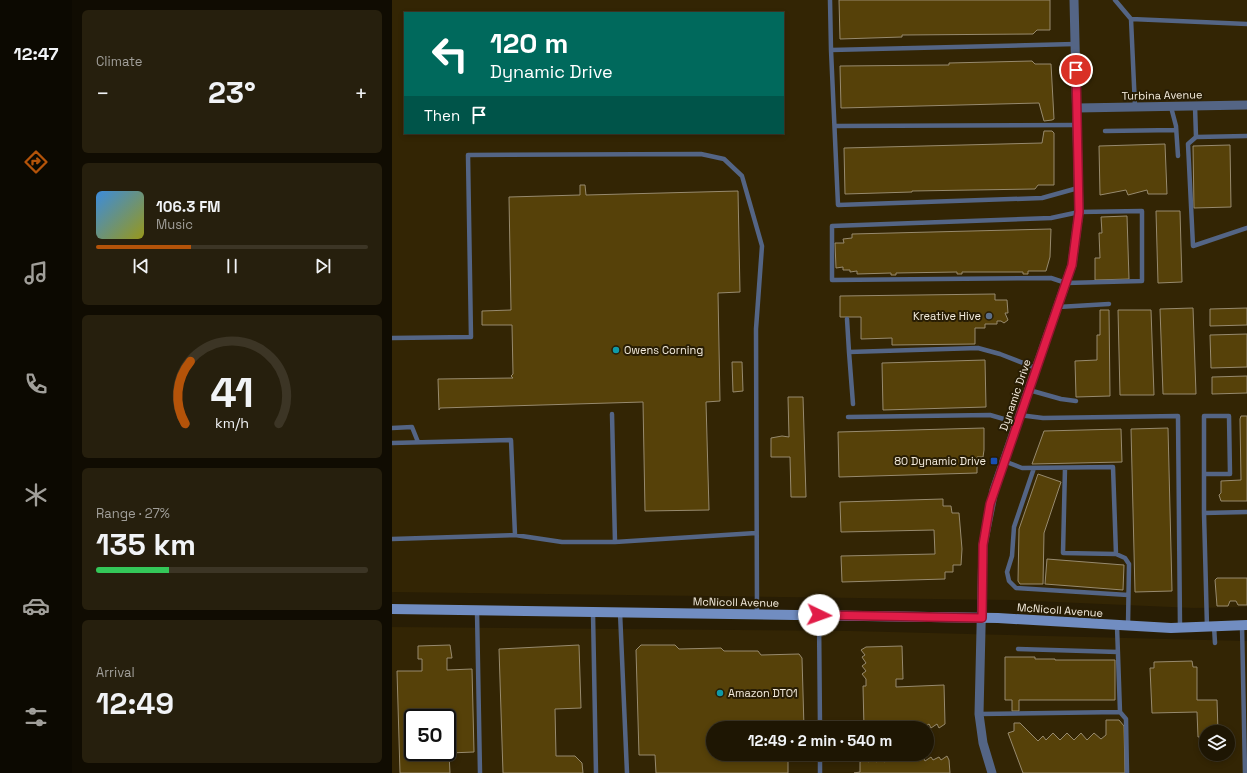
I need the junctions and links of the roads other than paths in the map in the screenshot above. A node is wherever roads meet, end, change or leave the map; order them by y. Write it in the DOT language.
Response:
graph roads {
  1 [pos="830,0"];
  2 [pos="1074,0"];
  3 [pos="1115,0"];
  4 [pos="1131,19"];
  5 [pos="1247,24"];
  6 [pos="1075,44"];
  7 [pos="831,50"];
  8 [pos="1247,105"];
  9 [pos="1195,106"];
  10 [pos="1135,107"];
  11 [pos="1171,107"];
  12 [pos="1077,108"];
  13 [pos="1077,125"];
  14 [pos="835,126"];
  15 [pos="1105,130"];
  16 [pos="1176,130"];
  17 [pos="1247,136"];
  18 [pos="1196,137"];
  19 [pos="1178,156"];
  20 [pos="1078,188"];
  21 [pos="1079,212"];
  22 [pos="1247,228"];
  23 [pos="1066,283"];
  24 [pos="1109,304"];
  25 [pos="1058,307"];
  26 [pos="847,318"];
  27 [pos="392,338"];
  28 [pos="849,352"];
  29 [pos="1036,368"];
  30 [pos="1029,390"];
  31 [pos="1076,401"];
  32 [pos="853,404"];
  33 [pos="612,414"];
  34 [pos="848,416"];
  35 [pos="1019,418"];
  36 [pos="392,428"];
  37 [pos="418,442"];
  38 [pos="392,443"];
  39 [pos="1004,461"];
  40 [pos="1034,468"];
  41 [pos="1065,468"];
  42 [pos="1204,474"];
  43 [pos="1247,512"];
  44 [pos="1204,513"];
  45 [pos="756,533"];
  46 [pos="515,535"];
  47 [pos="392,539"];
  48 [pos="615,542"];
  49 [pos="1116,554"];
  50 [pos="1128,595"];
  51 [pos="392,609"];
  52 [pos="477,611"];
  53 [pos="593,612"];
  54 [pos="620,612"];
  55 [pos="757,614"];
  56 [pos="819,615"];
  57 [pos="982,618"];
  58 [pos="1244,625"];
  59 [pos="1117,626"];
  60 [pos="1128,626"];
  61 [pos="1211,626"];
  62 [pos="1180,628"];
  63 [pos="1215,643"];
  64 [pos="1018,650"];
  65 [pos="1118,652"];
  66 [pos="1120,712"];
  67 [pos="979,714"];
  68 [pos="820,721"];
  69 [pos="820,761"];
  70 [pos="480,773"];
  71 [pos="596,773"];
  72 [pos="627,773"];
  73 [pos="820,773"];
  74 [pos="992,773"];
  75 [pos="1127,773"];
  76 [pos="1245,773"];
  1 -- 7 [label="lane"];
  2 -- 6 [label="street, Dynamic Drive"];
  3 -- 4 [label="lane"];
  4 -- 5 [label="lane"];
  4 -- 10 [label="lane"];
  6 -- 7 [label="lane"];
  6 -- 12 [label="street, Dynamic Drive"];
  7 -- 14 [label="lane"];
  8 -- 9 [label="street, Turbina Avenue"];
  9 -- 11 [label="street, Turbina Avenue"];
  9 -- 18 [label="lane"];
  10 -- 11 [label="street, Turbina Avenue"];
  10 -- 12 [label="street, Turbina Avenue"];
  11 -- 16 [label="lane"];
  12 -- 13 [label="street, Dynamic Drive"];
  13 -- 14 [label="lane"];
  13 -- 20 [label="street, Dynamic Drive"];
  14 -- 20 [label="lane"];
  15 -- 16 [label="lane"];
  16 -- 19 [label="lane"];
  17 -- 18 [label="lane"];
  18 -- 22 [label="lane"];
  20 -- 21 [label="street, Dynamic Drive"];
  21 -- 23 [label="street, Dynamic Drive"];
  21 -- 23 [label="lane"];
  21 -- 23 [label="lane"];
  23 -- 25 [label="street, Dynamic Drive"];
  24 -- 25 [label="lane"];
  25 -- 29 [label="street, Dynamic Drive"];
  26 -- 28 [label="lane"];
  27 -- 45 [label="lane"];
  28 -- 29 [label="lane"];
  28 -- 32 [label="lane"];
  29 -- 30 [label="street, Dynamic Drive"];
  30 -- 31 [label="lane"];
  30 -- 35 [label="street, Dynamic Drive"];
  33 -- 48 [label="lane"];
  34 -- 35 [label="lane"];
  35 -- 39 [label="street, Dynamic Drive"];
  35 -- 62 [label="lane"];
  36 -- 37 [label="lane"];
  37 -- 38 [label="lane"];
  37 -- 46 [label="lane"];
  39 -- 40 [label="lane"];
  39 -- 57 [label="street, Dynamic Drive"];
  40 -- 41 [label="lane"];
  40 -- 50 [label="lane"];
  41 -- 49 [label="lane"];
  41 -- 49 [label="lane"];
  42 -- 42 [label="lane"];
  42 -- 44 [label="lane"];
  43 -- 44 [label="lane"];
  44 -- 61 [label="lane"];
  45 -- 48 [label="lane"];
  45 -- 55 [label="lane"];
  46 -- 47 [label="lane"];
  46 -- 48 [label="lane"];
  49 -- 50 [label="lane"];
  50 -- 60 [label="lane"];
  51 -- 52 [label="main road, McNicoll Avenue"];
  52 -- 53 [label="main road, McNicoll Avenue"];
  52 -- 70 [label="lane"];
  53 -- 54 [label="main road, McNicoll Avenue"];
  53 -- 71 [label="lane"];
  54 -- 55 [label="main road, McNicoll Avenue"];
  54 -- 72 [label="lane"];
  55 -- 56 [label="main road, McNicoll Avenue"];
  56 -- 57 [label="main road, McNicoll Avenue"];
  56 -- 68 [label="lane"];
  57 -- 59 [label="main road, McNicoll Avenue"];
  57 -- 67 [label="street, Dynamic Drive"];
  58 -- 61 [label="main road, McNicoll Avenue"];
  58 -- 76 [label="lane"];
  59 -- 60 [label="main road, McNicoll Avenue"];
  59 -- 65 [label="lane"];
  60 -- 62 [label="main road, McNicoll Avenue"];
  61 -- 62 [label="main road, McNicoll Avenue"];
  61 -- 63 [label="lane"];
  64 -- 65 [label="lane"];
  65 -- 66 [label="lane"];
  66 -- 67 [label="lane"];
  66 -- 75 [label="lane"];
  67 -- 74 [label="street, Dynamic Drive"];
  69 -- 73 [label="lane"];
}
